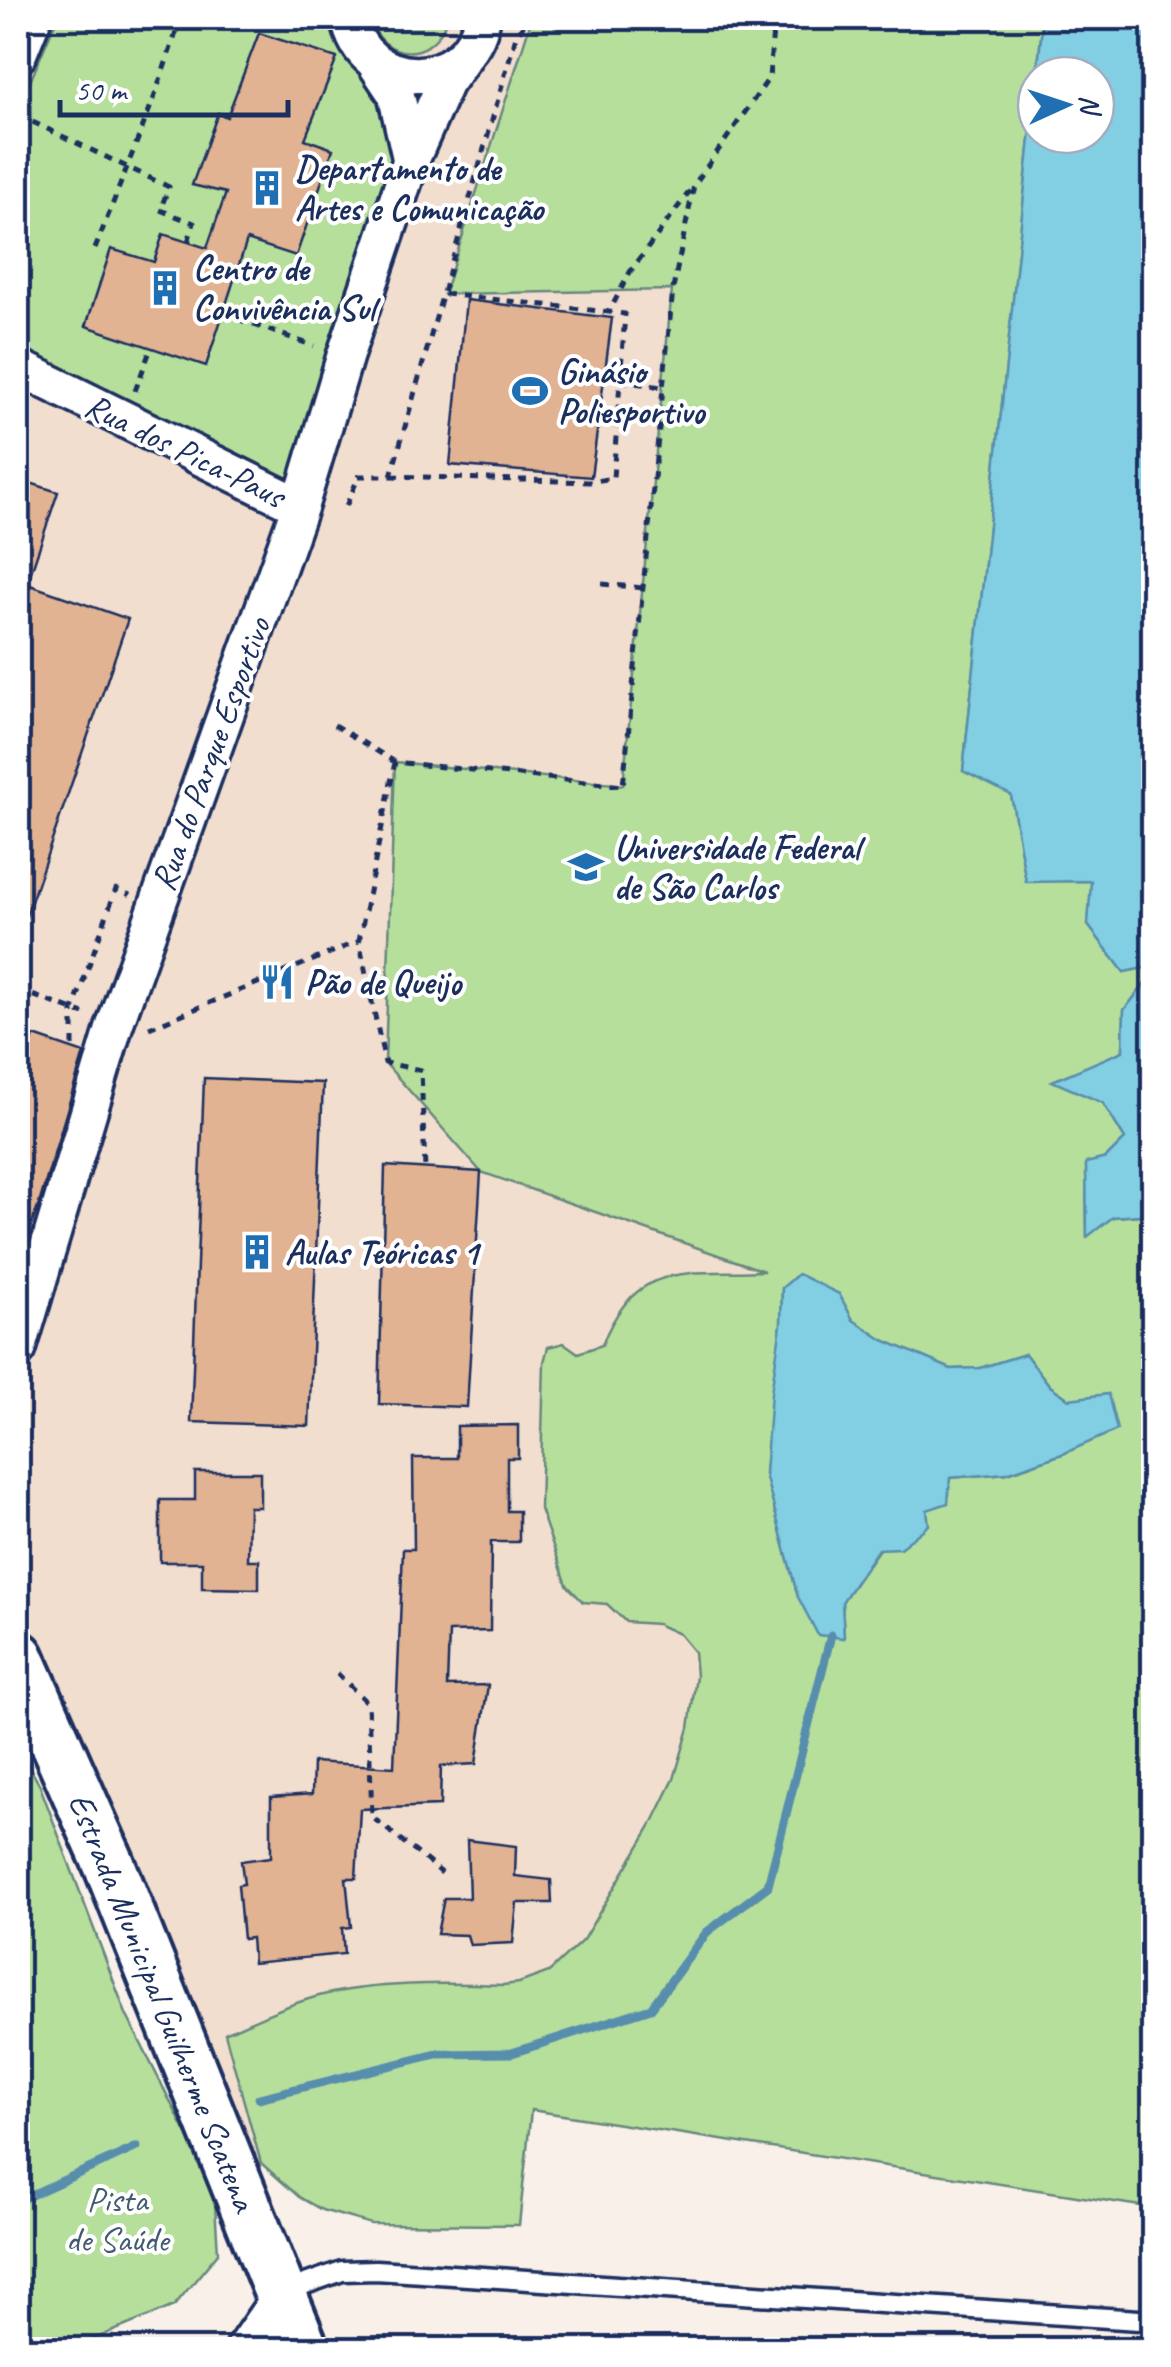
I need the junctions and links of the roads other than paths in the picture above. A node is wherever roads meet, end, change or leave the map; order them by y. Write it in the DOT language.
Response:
graph roads {
  1 [pos="33,18"];
  2 [pos="349,18"];
  3 [pos="482,18"];
  4 [pos="465,54"];
  5 [pos="18,55"];
  6 [pos="374,61"];
  7 [pos="411,160"];
  8 [pos="18,367"];
  9 [pos="300,506"];
  10 [pos="18,1349"];
  11 [pos="18,1658"];
  12 [pos="282,2292"];
  13 [pos="1154,2321"];
  14 [pos="242,2350"];
  15 [pos="303,2350"];
  1 -- 5 [label="street"];
  2 -- 6 [label="street"];
  3 -- 4 [label="street, Rua do Parque Esportivo"];
  4 -- 6 [label="street"];
  4 -- 7 [label="street, Rua do Parque Esportivo"];
  6 -- 7 [label="street"];
  7 -- 9 [label="street, Rua do Parque Esportivo"];
  8 -- 9 [label="street, Rua dos Pica-Paus"];
  9 -- 10 [label="street, Rua do Parque Esportivo"];
  11 -- 12 [label="main road, Estrada Municipal Guilherme Scatena"];
  12 -- 13 [label="lane"];
  12 -- 14 [label="street"];
  12 -- 15 [label="main road, Estrada Municipal Guilherme Scatena"];
}
